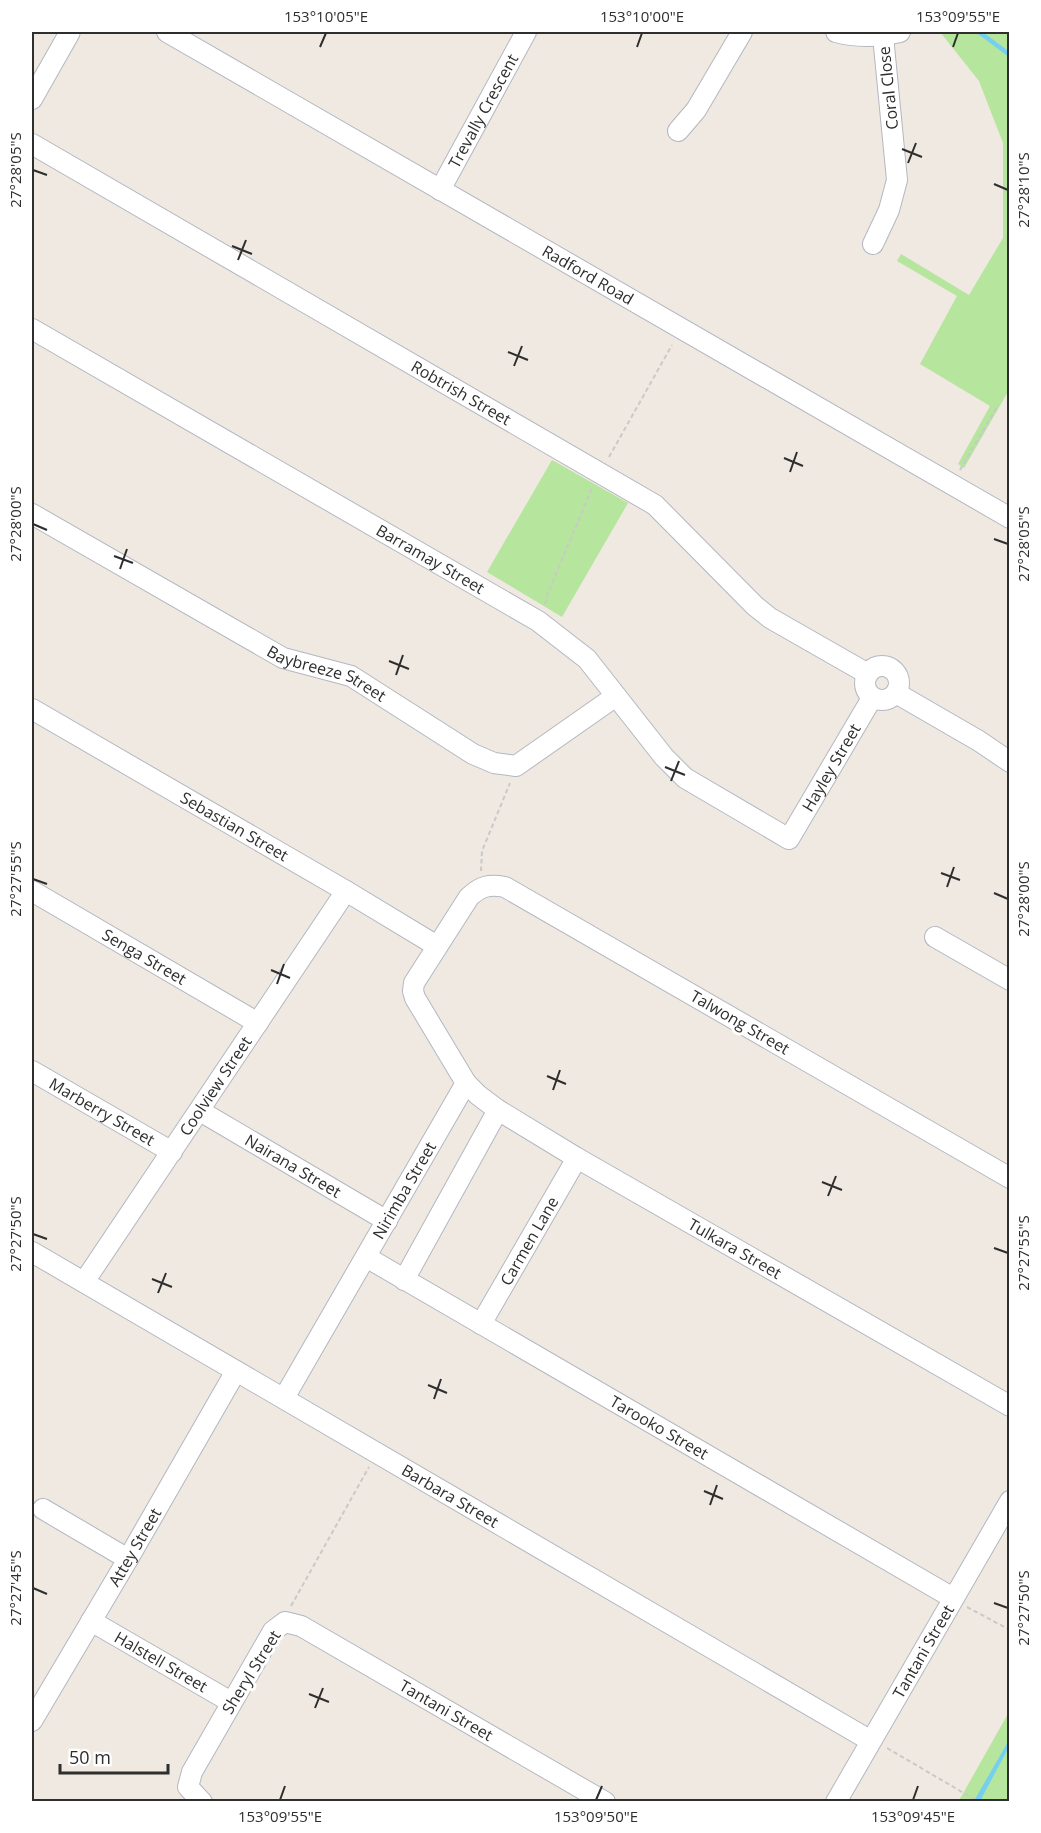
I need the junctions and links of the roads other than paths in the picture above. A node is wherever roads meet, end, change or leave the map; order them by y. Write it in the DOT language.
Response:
graph roads {
  1 [pos="70,32"];
  2 [pos="167,32"];
  3 [pos="742,32"];
  4 [pos="836,32"];
  5 [pos="518,34"];
  6 [pos="891,34"];
  7 [pos="38,72"];
  8 [pos="32,99"];
  9 [pos="678,131"];
  10 [pos="32,144"];
  11 [pos="440,190"];
  12 [pos="873,244"];
  13 [pos="32,328"];
  14 [pos="32,514"];
  15 [pos="1010,519"];
  16 [pos="868,674"];
  17 [pos="896,693"];
  18 [pos="616,696"];
  19 [pos="872,698"];
  20 [pos="32,709"];
  21 [pos="1010,762"];
  22 [pos="789,839"];
  23 [pos="32,891"];
  24 [pos="346,891"];
  25 [pos="935,937"];
  26 [pos="437,946"];
  27 [pos="1010,980"];
  28 [pos="258,1023"];
  29 [pos="32,1071"];
  30 [pos="466,1083"];
  31 [pos="498,1110"];
  32 [pos="200,1111"];
  33 [pos="172,1152"];
  34 [pos="577,1158"];
  35 [pos="1010,1178"];
  36 [pos="387,1221"];
  37 [pos="32,1252"];
  38 [pos="366,1257"];
  39 [pos="404,1280"];
  40 [pos="84,1282"];
  41 [pos="481,1324"];
  42 [pos="236,1371"];
  43 [pos="284,1398"];
  44 [pos="1010,1406"];
  45 [pos="1010,1501"];
  46 [pos="43,1509"];
  47 [pos="128,1559"];
  48 [pos="953,1598"];
  49 [pos="91,1621"];
  50 [pos="285,1622"];
  51 [pos="231,1702"];
  52 [pos="32,1721"];
  53 [pos="871,1741"];
  54 [pos="202,1802"];
  55 [pos="605,1802"];
  56 [pos="836,1802"];
  1 -- 7 [label="street"];
  2 -- 11 [label="street, Radford Road"];
  3 -- 9 [label="street"];
  4 -- 6 [label="street"];
  5 -- 11 [label="street, Trevally Crescent"];
  6 -- 12 [label="street, Coral Close"];
  7 -- 8 [label="street"];
  10 -- 16 [label="street, Robtrish Street"];
  11 -- 15 [label="street, Radford Road"];
  13 -- 18 [label="street, Barramay Street"];
  14 -- 18 [label="street, Baybreeze Street"];
  16 -- 17 [label="street"];
  16 -- 19 [label="street"];
  17 -- 19 [label="street"];
  17 -- 21 [label="street"];
  18 -- 22 [label="street, Barramay Street"];
  19 -- 22 [label="street, Hayley Street"];
  20 -- 24 [label="street, Sebastian Street"];
  23 -- 28 [label="street, Senga Street"];
  24 -- 26 [label="street, Sebastian Street"];
  24 -- 28 [label="street, Coolview Street"];
  25 -- 27 [label="street"];
  26 -- 30 [label="street"];
  26 -- 35 [label="street, Talwong Street"];
  28 -- 32 [label="street, Coolview Street"];
  29 -- 33 [label="street, Marberry Street"];
  30 -- 31 [label="street, Tulkara Street"];
  30 -- 36 [label="street, Nirimba Street"];
  31 -- 34 [label="street, Tulkara Street"];
  31 -- 39 [label="street"];
  32 -- 33 [label="street, Coolview Street"];
  32 -- 36 [label="street, Nairana Street"];
  33 -- 40 [label="street, Coolview Street"];
  34 -- 41 [label="street, Carmen Lane"];
  34 -- 44 [label="street, Tulkara Street"];
  36 -- 38 [label="street, Nirimba Street"];
  37 -- 40 [label="street, Barbara Street"];
  38 -- 39 [label="street, Tarooko Street"];
  38 -- 43 [label="street, Nirimba Street"];
  39 -- 41 [label="street, Tarooko Street"];
  40 -- 42 [label="street, Barbara Street"];
  41 -- 48 [label="street, Tarooko Street"];
  42 -- 43 [label="street, Barbara Street"];
  42 -- 47 [label="street, Attey Street"];
  43 -- 53 [label="street, Barbara Street"];
  45 -- 48 [label="street, Tantani Street"];
  46 -- 47 [label="street"];
  47 -- 49 [label="street, Attey Street"];
  48 -- 53 [label="street, Tantani Street"];
  49 -- 51 [label="street, Halstell Street"];
  49 -- 52 [label="street, Attey Street"];
  50 -- 51 [label="street, Sheryl Street"];
  50 -- 55 [label="street, Tantani Street"];
  51 -- 54 [label="street, Sheryl Street"];
  53 -- 56 [label="street, Tantani Street"];
}
